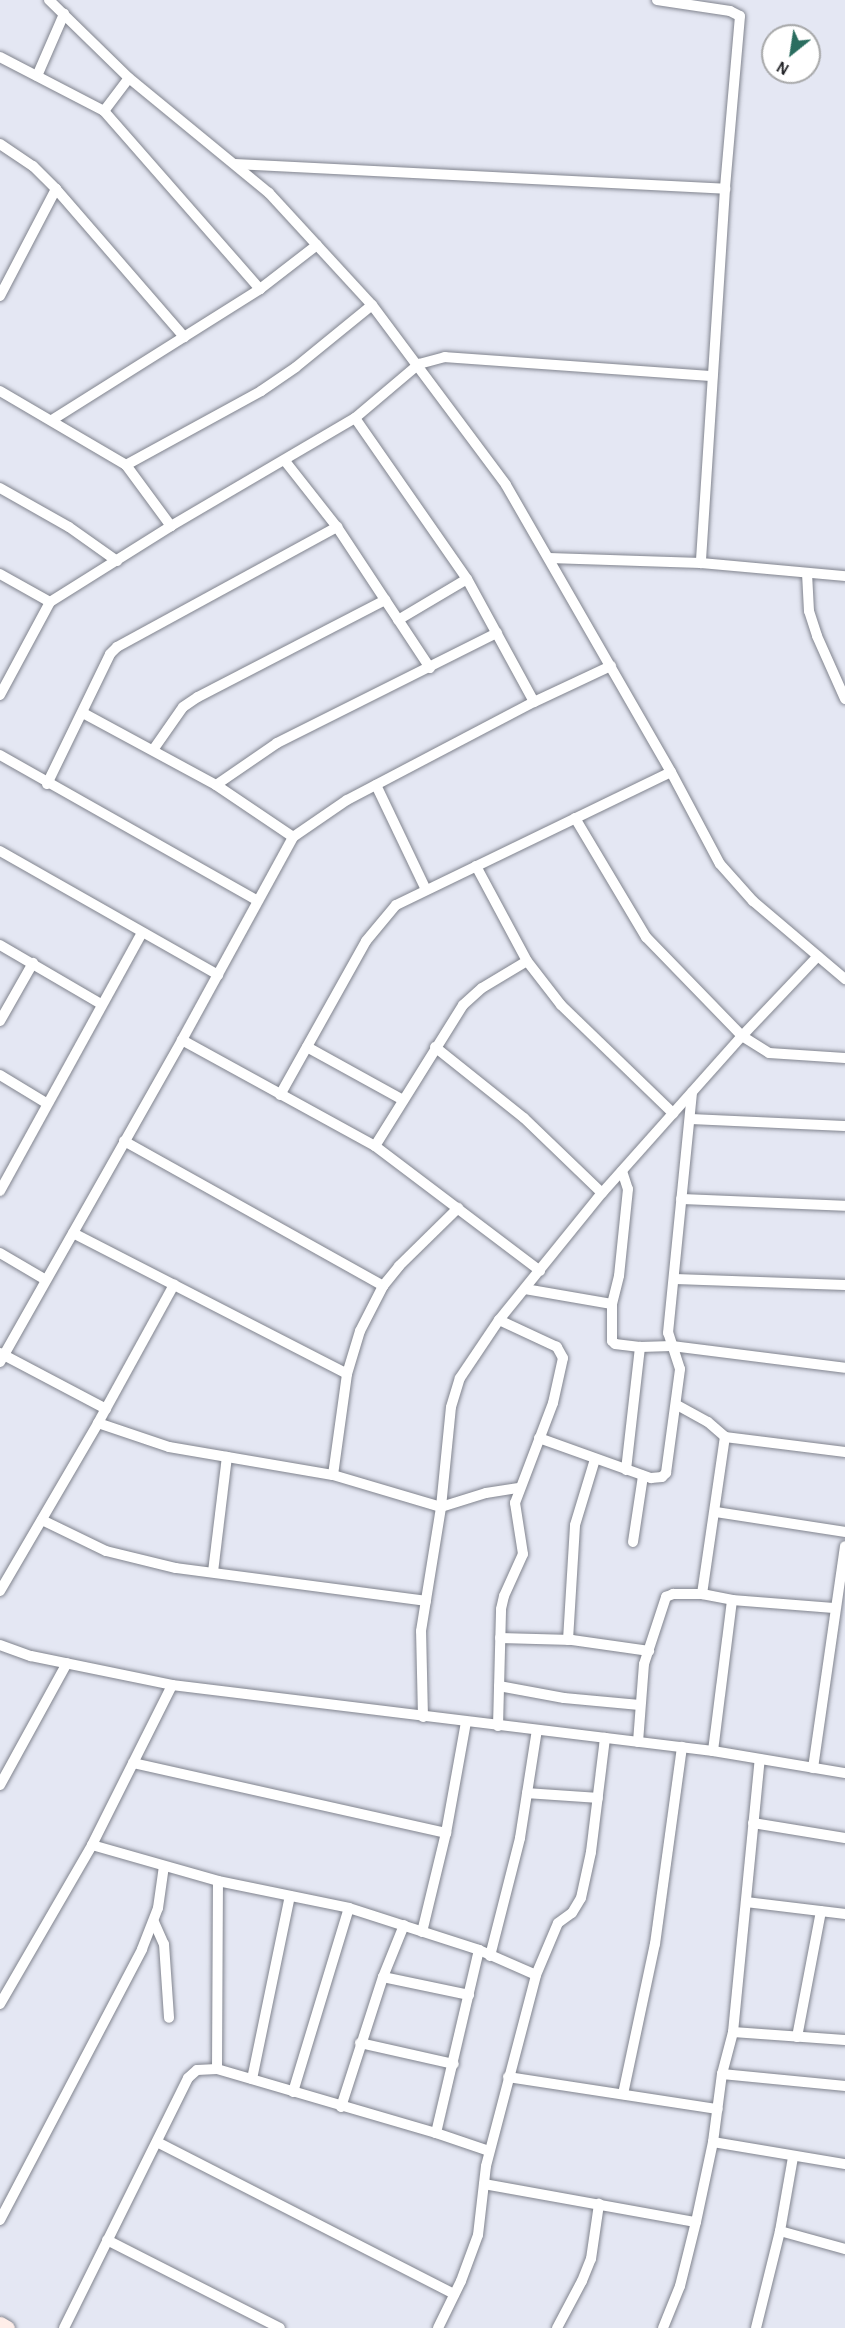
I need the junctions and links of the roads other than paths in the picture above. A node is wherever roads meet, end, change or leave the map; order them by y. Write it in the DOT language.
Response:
graph roads {
  1 [pos="49,0"];
  2 [pos="661,0"];
  3 [pos="64,14"];
  4 [pos="0,57"];
  5 [pos="37,76"];
  6 [pos="129,78"];
  7 [pos="104,111"];
  8 [pos="0,144"];
  9 [pos="235,164"];
  10 [pos="56,189"];
  11 [pos="725,189"];
  12 [pos="317,245"];
  13 [pos="260,289"];
  14 [pos="0,296"];
  15 [pos="372,305"];
  16 [pos="184,337"];
  17 [pos="419,364"];
  18 [pos="712,376"];
  19 [pos="0,391"];
  20 [pos="355,418"];
  21 [pos="52,420"];
  22 [pos="285,461"];
  23 [pos="126,465"];
  24 [pos="0,488"];
  25 [pos="171,526"];
  26 [pos="337,527"];
  27 [pos="549,558"];
  28 [pos="117,561"];
  29 [pos="701,563"];
  30 [pos="807,573"];
  31 [pos="0,574"];
  32 [pos="845,576"];
  33 [pos="467,579"];
  34 [pos="386,600"];
  35 [pos="50,602"];
  36 [pos="398,620"];
  37 [pos="497,633"];
  38 [pos="611,666"];
  39 [pos="430,669"];
  40 [pos="0,670"];
  41 [pos="10,675"];
  42 [pos="0,695"];
  43 [pos="845,699"];
  44 [pos="534,702"];
  45 [pos="83,712"];
  46 [pos="153,750"];
  47 [pos="0,755"];
  48 [pos="671,772"];
  49 [pos="47,784"];
  50 [pos="216,784"];
  51 [pos="376,785"];
  52 [pos="575,818"];
  53 [pos="293,837"];
  54 [pos="0,851"];
  55 [pos="476,866"];
  56 [pos="426,890"];
  57 [pos="256,900"];
  58 [pos="142,933"];
  59 [pos="0,945"];
  60 [pos="818,956"];
  61 [pos="527,961"];
  62 [pos="33,963"];
  63 [pos="218,975"];
  64 [pos="845,979"];
  65 [pos="101,1004"];
  66 [pos="0,1021"];
  67 [pos="742,1036"];
  68 [pos="182,1040"];
  69 [pos="308,1047"];
  70 [pos="435,1047"];
  71 [pos="845,1058"];
  72 [pos="0,1076"];
  73 [pos="692,1091"];
  74 [pos="280,1095"];
  75 [pos="403,1100"];
  76 [pos="46,1103"];
  77 [pos="673,1113"];
  78 [pos="690,1119"];
  79 [pos="845,1126"];
  80 [pos="124,1141"];
  81 [pos="375,1146"];
  82 [pos="622,1171"];
  83 [pos="0,1191"];
  84 [pos="602,1193"];
  85 [pos="681,1199"];
  86 [pos="845,1206"];
  87 [pos="458,1208"];
  88 [pos="73,1233"];
  89 [pos="0,1253"];
  90 [pos="540,1271"];
  91 [pos="675,1279"];
  92 [pos="46,1280"];
  93 [pos="174,1285"];
  94 [pos="845,1285"];
  95 [pos="383,1286"];
  96 [pos="525,1289"];
  97 [pos="612,1304"];
  98 [pos="499,1320"];
  99 [pos="672,1346"];
  100 [pos="640,1347"];
  101 [pos="1,1357"];
  102 [pos="845,1368"];
  103 [pos="347,1374"];
  104 [pos="678,1405"];
  105 [pos="106,1409"];
  106 [pos="98,1423"];
  107 [pos="725,1437"];
  108 [pos="539,1438"];
  109 [pos="845,1452"];
  110 [pos="227,1457"];
  111 [pos="595,1460"];
  112 [pos="626,1470"];
  113 [pos="333,1475"];
  114 [pos="643,1476"];
  115 [pos="519,1488"];
  116 [pos="441,1507"];
  117 [pos="716,1512"];
  118 [pos="42,1520"];
  119 [pos="845,1532"];
  120 [pos="633,1542"];
  121 [pos="845,1546"];
  122 [pos="213,1572"];
  123 [pos="0,1591"];
  124 [pos="702,1594"];
  125 [pos="732,1600"];
  126 [pos="426,1601"];
  127 [pos="834,1608"];
  128 [pos="500,1638"];
  129 [pos="568,1640"];
  130 [pos="0,1645"];
  131 [pos="649,1651"];
  132 [pos="67,1663"];
  133 [pos="172,1685"];
  134 [pos="499,1686"];
  135 [pos="640,1705"];
  136 [pos="423,1717"];
  137 [pos="466,1722"];
  138 [pos="498,1726"];
  139 [pos="537,1730"];
  140 [pos="605,1738"];
  141 [pos="638,1742"];
  142 [pos="682,1747"];
  143 [pos="713,1751"];
  144 [pos="760,1759"];
  145 [pos="133,1763"];
  146 [pos="813,1768"];
  147 [pos="845,1773"];
  148 [pos="0,1785"];
  149 [pos="527,1793"];
  150 [pos="598,1798"];
  151 [pos="753,1823"];
  152 [pos="446,1833"];
  153 [pos="845,1838"];
  154 [pos="92,1845"];
  155 [pos="164,1866"];
  156 [pos="218,1881"];
  157 [pos="290,1896"];
  158 [pos="746,1902"];
  159 [pos="349,1908"];
  160 [pos="821,1911"];
  161 [pos="845,1914"];
  162 [pos="153,1922"];
  163 [pos="404,1925"];
  164 [pos="422,1932"];
  165 [pos="479,1950"];
  166 [pos="490,1956"];
  167 [pos="536,1975"];
  168 [pos="383,1977"];
  169 [pos="469,1995"];
  170 [pos="0,2004"];
  171 [pos="169,2018"];
  172 [pos="733,2032"];
  173 [pos="797,2037"];
  174 [pos="845,2040"];
  175 [pos="360,2043"];
  176 [pos="454,2064"];
  177 [pos="217,2069"];
  178 [pos="722,2074"];
  179 [pos="508,2077"];
  180 [pos="252,2079"];
  181 [pos="845,2086"];
  182 [pos="292,2092"];
  183 [pos="623,2094"];
  184 [pos="340,2107"];
  185 [pos="718,2109"];
  186 [pos="436,2133"];
  187 [pos="158,2142"];
  188 [pos="713,2142"];
  189 [pos="489,2151"];
  190 [pos="794,2157"];
  191 [pos="845,2164"];
  192 [pos="484,2184"];
  193 [pos="598,2204"];
  194 [pos="0,2220"];
  195 [pos="696,2222"];
  196 [pos="780,2230"];
  197 [pos="108,2240"];
  198 [pos="845,2249"];
  199 [pos="454,2294"];
  200 [pos="0,2324"];
  201 [pos="7,2328"];
  202 [pos="64,2328"];
  203 [pos="280,2328"];
  204 [pos="438,2328"];
  205 [pos="557,2328"];
  206 [pos="663,2328"];
  207 [pos="756,2328"];
  1 -- 3 [label="street"];
  2 -- 11 [label="street"];
  3 -- 5 [label="street"];
  3 -- 6 [label="street"];
  4 -- 5 [label="street"];
  5 -- 7 [label="street"];
  6 -- 7 [label="street"];
  6 -- 9 [label="street"];
  7 -- 13 [label="street"];
  8 -- 10 [label="street"];
  9 -- 11 [label="street"];
  9 -- 12 [label="street"];
  10 -- 14 [label="street"];
  10 -- 16 [label="street"];
  11 -- 18 [label="street"];
  12 -- 13 [label="street"];
  12 -- 15 [label="street"];
  13 -- 16 [label="street"];
  15 -- 17 [label="street"];
  15 -- 23 [label="street"];
  16 -- 21 [label="street"];
  17 -- 18 [label="street"];
  17 -- 20 [label="street"];
  17 -- 27 [label="street"];
  18 -- 29 [label="street"];
  19 -- 21 [label="street"];
  20 -- 22 [label="street"];
  20 -- 33 [label="street"];
  21 -- 23 [label="street"];
  22 -- 25 [label="street"];
  22 -- 26 [label="street"];
  23 -- 25 [label="street"];
  24 -- 28 [label="street"];
  25 -- 28 [label="street"];
  26 -- 34 [label="street"];
  26 -- 45 [label="street"];
  27 -- 29 [label="street"];
  27 -- 38 [label="street"];
  28 -- 35 [label="street"];
  29 -- 30 [label="street"];
  30 -- 32 [label="street"];
  30 -- 43 [label="street"];
  31 -- 35 [label="street"];
  33 -- 36 [label="street"];
  33 -- 37 [label="street"];
  34 -- 36 [label="street"];
  34 -- 46 [label="street"];
  35 -- 41 [label="street"];
  36 -- 39 [label="street"];
  37 -- 39 [label="street"];
  37 -- 44 [label="street"];
  38 -- 44 [label="street"];
  38 -- 48 [label="street"];
  39 -- 50 [label="street"];
  40 -- 41 [label="street"];
  41 -- 42 [label="street"];
  44 -- 51 [label="street"];
  45 -- 46 [label="street"];
  45 -- 49 [label="street"];
  46 -- 50 [label="street"];
  47 -- 49 [label="street"];
  48 -- 52 [label="street"];
  48 -- 60 [label="street"];
  49 -- 57 [label="street"];
  50 -- 53 [label="street"];
  51 -- 53 [label="street"];
  51 -- 56 [label="street"];
  52 -- 55 [label="street"];
  52 -- 67 [label="street"];
  53 -- 57 [label="street"];
  54 -- 58 [label="street"];
  55 -- 56 [label="street"];
  55 -- 61 [label="street"];
  56 -- 69 [label="street"];
  57 -- 63 [label="street"];
  58 -- 63 [label="street"];
  58 -- 65 [label="street"];
  59 -- 62 [label="street"];
  60 -- 64 [label="street"];
  60 -- 67 [label="street"];
  61 -- 70 [label="street"];
  61 -- 77 [label="street"];
  62 -- 65 [label="street"];
  62 -- 66 [label="street"];
  63 -- 68 [label="street"];
  65 -- 76 [label="street"];
  67 -- 71 [label="street"];
  67 -- 73 [label="street"];
  68 -- 74 [label="street"];
  68 -- 80 [label="street"];
  69 -- 74 [label="street"];
  69 -- 75 [label="street"];
  70 -- 75 [label="street"];
  70 -- 84 [label="street"];
  72 -- 76 [label="street"];
  73 -- 77 [label="street"];
  73 -- 78 [label="street"];
  74 -- 81 [label="street"];
  75 -- 81 [label="street"];
  76 -- 83 [label="street"];
  77 -- 82 [label="street"];
  78 -- 79 [label="street"];
  78 -- 85 [label="street"];
  80 -- 88 [label="street"];
  80 -- 95 [label="street"];
  81 -- 87 [label="street"];
  82 -- 84 [label="street"];
  82 -- 97 [label="street"];
  84 -- 90 [label="street"];
  85 -- 86 [label="street"];
  85 -- 91 [label="street"];
  87 -- 90 [label="street"];
  87 -- 95 [label="street"];
  88 -- 92 [label="street"];
  88 -- 93 [label="street"];
  89 -- 92 [label="street"];
  90 -- 96 [label="street"];
  91 -- 94 [label="street"];
  91 -- 99 [label="street"];
  92 -- 101 [label="street"];
  93 -- 103 [label="street"];
  93 -- 105 [label="street"];
  95 -- 103 [label="street"];
  96 -- 97 [label="street"];
  96 -- 98 [label="street"];
  97 -- 100 [label="street"];
  98 -- 108 [label="street"];
  98 -- 116 [label="street"];
  99 -- 100 [label="street"];
  99 -- 102 [label="street"];
  99 -- 104 [label="street"];
  100 -- 112 [label="street"];
  101 -- 105 [label="street"];
  103 -- 113 [label="street"];
  104 -- 107 [label="street"];
  104 -- 114 [label="street"];
  105 -- 106 [label="street"];
  106 -- 110 [label="street"];
  106 -- 118 [label="street"];
  107 -- 109 [label="street"];
  107 -- 117 [label="street"];
  108 -- 111 [label="street"];
  108 -- 115 [label="street"];
  110 -- 113 [label="street"];
  110 -- 122 [label="street"];
  111 -- 112 [label="street"];
  111 -- 129 [label="street"];
  112 -- 114 [label="street"];
  113 -- 116 [label="street"];
  114 -- 120 [label="street"];
  115 -- 116 [label="street"];
  115 -- 128 [label="street"];
  116 -- 126 [label="street"];
  117 -- 119 [label="street"];
  117 -- 124 [label="street"];
  118 -- 122 [label="street"];
  118 -- 123 [label="street"];
  121 -- 127 [label="street"];
  122 -- 126 [label="street"];
  124 -- 125 [label="street"];
  124 -- 131 [label="street"];
  125 -- 127 [label="street"];
  125 -- 143 [label="street"];
  126 -- 136 [label="street"];
  127 -- 146 [label="street"];
  128 -- 129 [label="street"];
  128 -- 134 [label="street"];
  129 -- 131 [label="street"];
  130 -- 132 [label="street"];
  131 -- 135 [label="street"];
  132 -- 133 [label="street"];
  132 -- 148 [label="street"];
  133 -- 136 [label="street"];
  133 -- 145 [label="street"];
  134 -- 135 [label="street"];
  134 -- 138 [label="street"];
  135 -- 141 [label="street"];
  136 -- 137 [label="street"];
  137 -- 138 [label="street"];
  137 -- 152 [label="street"];
  138 -- 139 [label="street"];
  139 -- 140 [label="street"];
  139 -- 149 [label="street"];
  140 -- 141 [label="street"];
  140 -- 150 [label="street"];
  141 -- 142 [label="street"];
  142 -- 143 [label="street"];
  142 -- 183 [label="street"];
  143 -- 144 [label="street"];
  144 -- 146 [label="street"];
  144 -- 151 [label="street"];
  145 -- 152 [label="street"];
  145 -- 154 [label="street"];
  146 -- 147 [label="street"];
  149 -- 150 [label="street"];
  149 -- 166 [label="street"];
  150 -- 167 [label="street"];
  151 -- 153 [label="street"];
  151 -- 158 [label="street"];
  152 -- 164 [label="street"];
  154 -- 155 [label="street"];
  154 -- 170 [label="street"];
  155 -- 156 [label="street"];
  155 -- 162 [label="street"];
  156 -- 157 [label="street"];
  156 -- 177 [label="street"];
  157 -- 159 [label="street"];
  157 -- 180 [label="street"];
  158 -- 160 [label="street"];
  158 -- 172 [label="street"];
  159 -- 163 [label="street"];
  159 -- 182 [label="street"];
  160 -- 161 [label="street"];
  160 -- 173 [label="street"];
  162 -- 171 [label="street"];
  162 -- 194 [label="street"];
  163 -- 164 [label="street"];
  163 -- 168 [label="street"];
  164 -- 165 [label="street"];
  165 -- 166 [label="street"];
  165 -- 169 [label="street"];
  166 -- 167 [label="street"];
  167 -- 179 [label="street"];
  168 -- 169 [label="street"];
  168 -- 175 [label="street"];
  169 -- 176 [label="street"];
  172 -- 173 [label="street"];
  172 -- 178 [label="street"];
  173 -- 174 [label="street"];
  175 -- 176 [label="street"];
  175 -- 184 [label="street"];
  176 -- 186 [label="street"];
  177 -- 180 [label="street"];
  177 -- 187 [label="street"];
  178 -- 181 [label="street"];
  178 -- 185 [label="street"];
  179 -- 183 [label="street"];
  179 -- 189 [label="street"];
  180 -- 182 [label="street"];
  182 -- 184 [label="street"];
  183 -- 185 [label="street"];
  184 -- 186 [label="street"];
  185 -- 188 [label="street"];
  186 -- 189 [label="street"];
  187 -- 197 [label="street"];
  187 -- 199 [label="street"];
  188 -- 190 [label="street"];
  188 -- 195 [label="street"];
  189 -- 192 [label="street"];
  190 -- 191 [label="street"];
  190 -- 196 [label="street"];
  192 -- 193 [label="street"];
  192 -- 199 [label="street"];
  193 -- 195 [label="street"];
  193 -- 205 [label="street"];
  195 -- 206 [label="street"];
  196 -- 198 [label="street"];
  196 -- 207 [label="street"];
  197 -- 202 [label="street"];
  197 -- 203 [label="street"];
  199 -- 204 [label="street"];
  200 -- 201 [label="street"];
}
